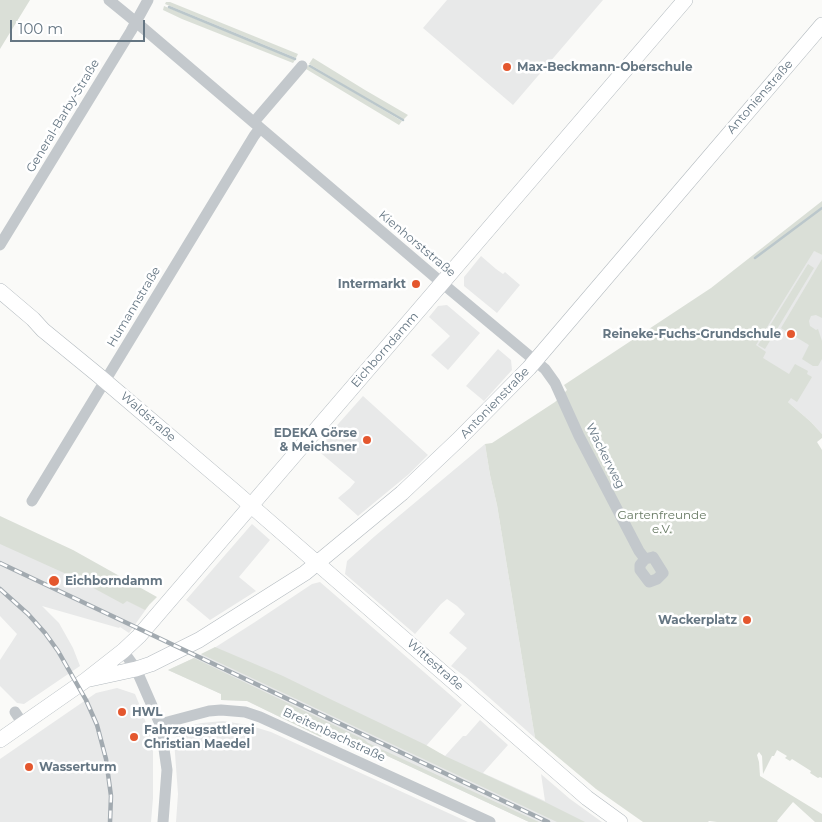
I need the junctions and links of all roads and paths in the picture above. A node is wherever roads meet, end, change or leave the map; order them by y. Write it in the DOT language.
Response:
graph roads {
  1 [pos="108,0"];
  2 [pos="148,0"];
  3 [pos="685,0"];
  4 [pos="136,22"];
  5 [pos="822,25"];
  6 [pos="302,66"];
  7 [pos="257,125"];
  8 [pos="0,245"];
  9 [pos="442,283"];
  10 [pos="0,291"];
  11 [pos="0,301"];
  12 [pos="43,330"];
  13 [pos="535,361"];
  14 [pos="105,381"];
  15 [pos="558,390"];
  16 [pos="32,501"];
  17 [pos="251,506"];
  18 [pos="645,559"];
  19 [pos="317,563"];
  20 [pos="123,652"];
  21 [pos="136,669"];
  22 [pos="86,680"];
  23 [pos="160,724"];
  24 [pos="0,740"];
  25 [pos="163,822"];
  26 [pos="490,822"];
  27 [pos="620,822"];
  1 -- 4 [label="street, Kienhorststraße"];
  2 -- 4 [label="street, General-Barby-Straße"];
  3 -- 9 [label="main road, Eichborndamm"];
  4 -- 7 [label="street, Kienhorststraße"];
  4 -- 8 [label="street, General-Barby-Straße"];
  5 -- 13 [label="main road, Antonienstraße"];
  6 -- 7 [label="street"];
  7 -- 9 [label="street, Kienhorststraße"];
  7 -- 14 [label="street, Humannstraße"];
  9 -- 13 [label="street, Kienhorststraße"];
  9 -- 17 [label="main road, Eichborndamm"];
  10 -- 12 [label="main road, Waldstraße"];
  11 -- 12 [label="main road, Waldstraße"];
  12 -- 14 [label="main road, Waldstraße"];
  13 -- 15 [label="street, Kienhorststraße"];
  13 -- 19 [label="main road, Antonienstraße"];
  14 -- 16 [label="street, Humannstraße"];
  14 -- 17 [label="main road, Waldstraße"];
  15 -- 18 [label="street, Wackerweg"];
  17 -- 19 [label="main road, Wittestraße"];
  17 -- 20 [label="main road, Eichborndamm"];
  19 -- 21 [label="main road, Antonienstraße"];
  19 -- 27 [label="main road, Wittestraße"];
  20 -- 21 [label="street"];
  20 -- 22 [label="main road, Eichborndamm"];
  21 -- 22 [label="main road, Antonienstraße"];
  21 -- 23 [label="street"];
  22 -- 24 [label="main road, Eichborndamm"];
  23 -- 25 [label="street"];
  23 -- 26 [label="street, Breitenbachstraße"];
}
